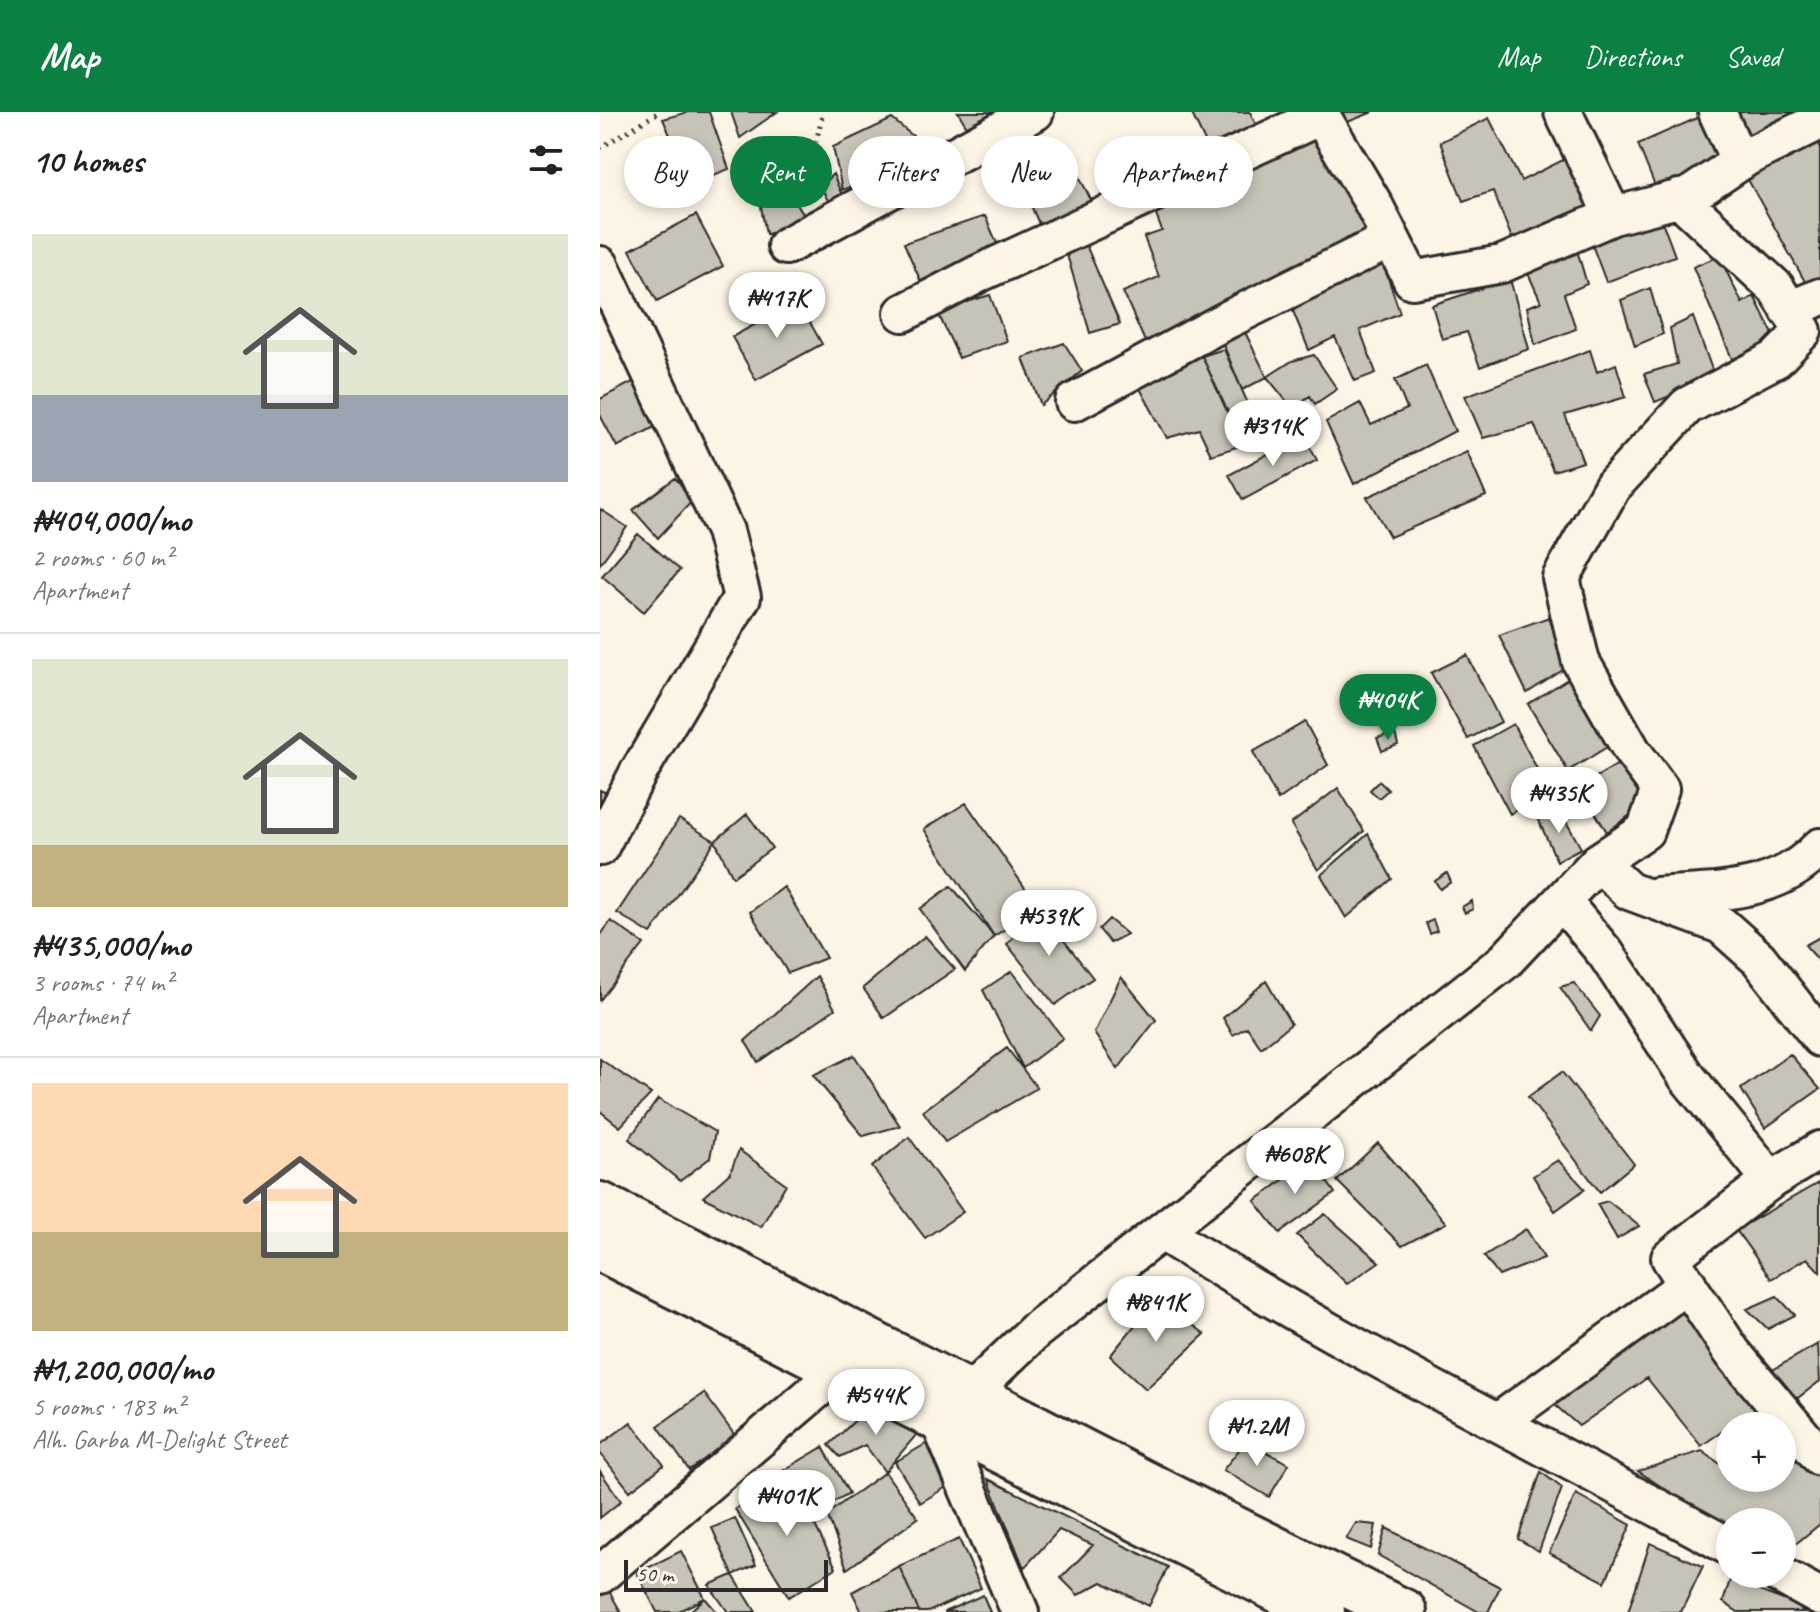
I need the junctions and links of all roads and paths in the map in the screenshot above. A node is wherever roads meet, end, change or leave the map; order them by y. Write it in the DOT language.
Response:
graph roads {
  1 [pos="659,112"];
  2 [pos="823,112"];
  3 [pos="1035,112"];
  4 [pos="1563,112"];
  5 [pos="1717,112"];
  6 [pos="1320,114"];
  7 [pos="1820,121"];
  8 [pos="600,148"];
  9 [pos="1740,162"];
  10 [pos="1679,198"];
  11 [pos="1613,216"];
  12 [pos="824,224"];
  13 [pos="1391,239"];
  14 [pos="786,246"];
  15 [pos="600,265"];
  16 [pos="903,313"];
  17 [pos="1808,316"];
  18 [pos="1074,402"];
  19 [pos="600,847"];
  20 [pos="1820,847"];
  21 [pos="1598,862"];
  22 [pos="1647,897"];
  23 [pos="1562,901"];
  24 [pos="1820,1038"];
  25 [pos="1820,1150"];
  26 [pos="1771,1180"];
  27 [pos="600,1205"];
  28 [pos="1164,1233"];
  29 [pos="600,1248"];
  30 [pos="1688,1284"];
  31 [pos="840,1370"];
  32 [pos="954,1398"];
  33 [pos="1498,1422"];
  34 [pos="1820,1457"];
  35 [pos="1716,1539"];
  36 [pos="600,1575"];
  37 [pos="1796,1584"];
  38 [pos="1820,1597"];
  39 [pos="1305,1609"];
  40 [pos="1020,1612"];
  41 [pos="1404,1612"];
  1 -- 8 [label="path"];
  2 -- 12 [label="path"];
  3 -- 12 [label="street"];
  4 -- 11 [label="street"];
  5 -- 9 [label="street"];
  6 -- 13 [label="street"];
  6 -- 16 [label="street"];
  7 -- 9 [label="street"];
  9 -- 10 [label="street"];
  10 -- 11 [label="street"];
  10 -- 17 [label="street"];
  11 -- 13 [label="street"];
  12 -- 14 [label="street"];
  13 -- 18 [label="street"];
  15 -- 19 [label="street"];
  17 -- 21 [label="street"];
  20 -- 22 [label="street"];
  21 -- 22 [label="street"];
  21 -- 23 [label="street"];
  22 -- 24 [label="street"];
  23 -- 26 [label="street"];
  23 -- 28 [label="street"];
  25 -- 26 [label="street"];
  26 -- 30 [label="street"];
  27 -- 32 [label="main road"];
  28 -- 32 [label="street"];
  28 -- 33 [label="street"];
  29 -- 31 [label="main road"];
  30 -- 33 [label="street"];
  30 -- 34 [label="street"];
  31 -- 32 [label="main road"];
  31 -- 36 [label="street"];
  32 -- 39 [label="main road"];
  32 -- 40 [label="street"];
  32 -- 41 [label="main road"];
  33 -- 35 [label="street"];
  37 -- 38 [label="street"];
}
